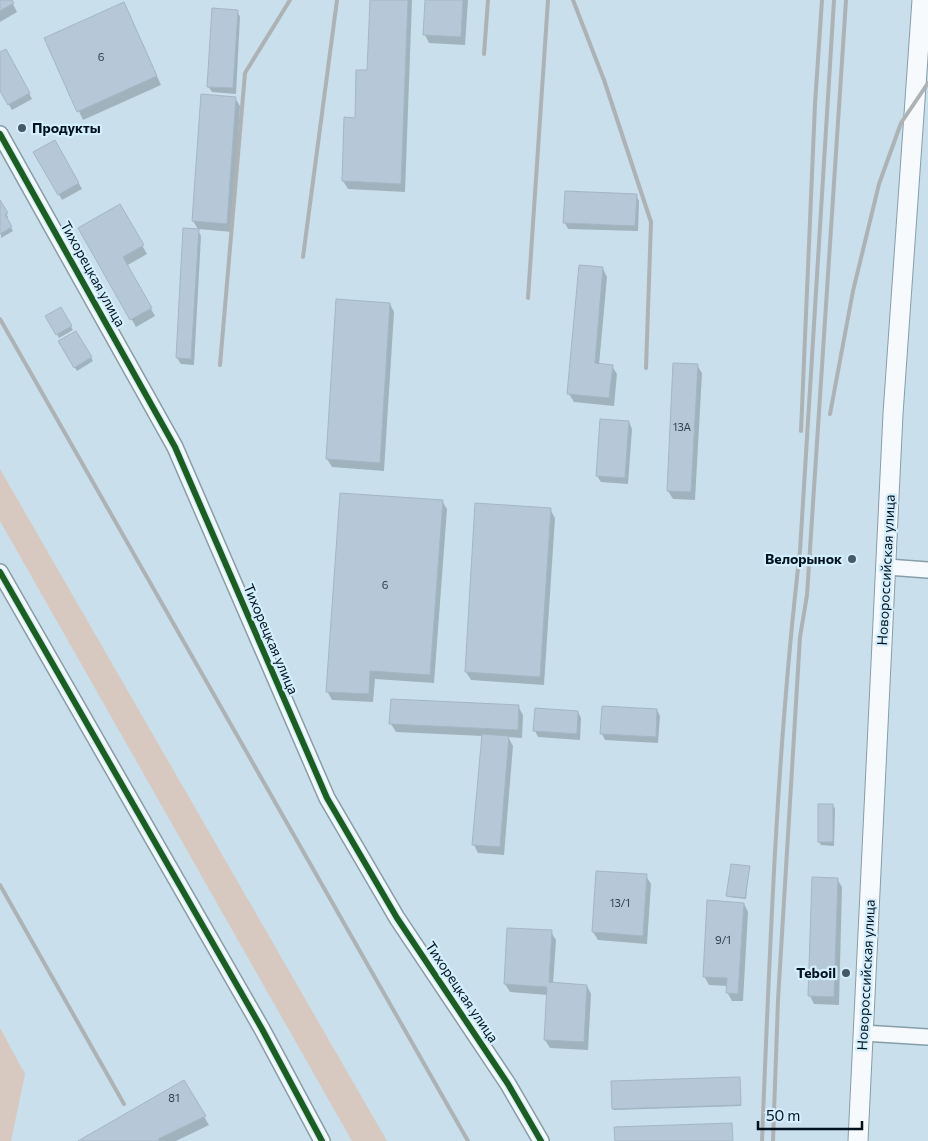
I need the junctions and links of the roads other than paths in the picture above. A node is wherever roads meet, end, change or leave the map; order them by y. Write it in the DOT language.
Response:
graph roads {
  1 [pos="922,0"];
  2 [pos="0,134"];
  3 [pos="887,567"];
  4 [pos="928,570"];
  5 [pos="0,572"];
  6 [pos="863,1033"];
  7 [pos="928,1037"];
  8 [pos="322,1141"];
  9 [pos="541,1141"];
  10 [pos="858,1141"];
  1 -- 3 [label="main road, Новороссийская улица"];
  2 -- 9 [label="street, Тихорецкая улица"];
  3 -- 4 [label="street"];
  3 -- 6 [label="main road, Новороссийская улица"];
  5 -- 8 [label="street"];
  6 -- 7 [label="street"];
  6 -- 10 [label="main road, Новороссийская улица"];
}
